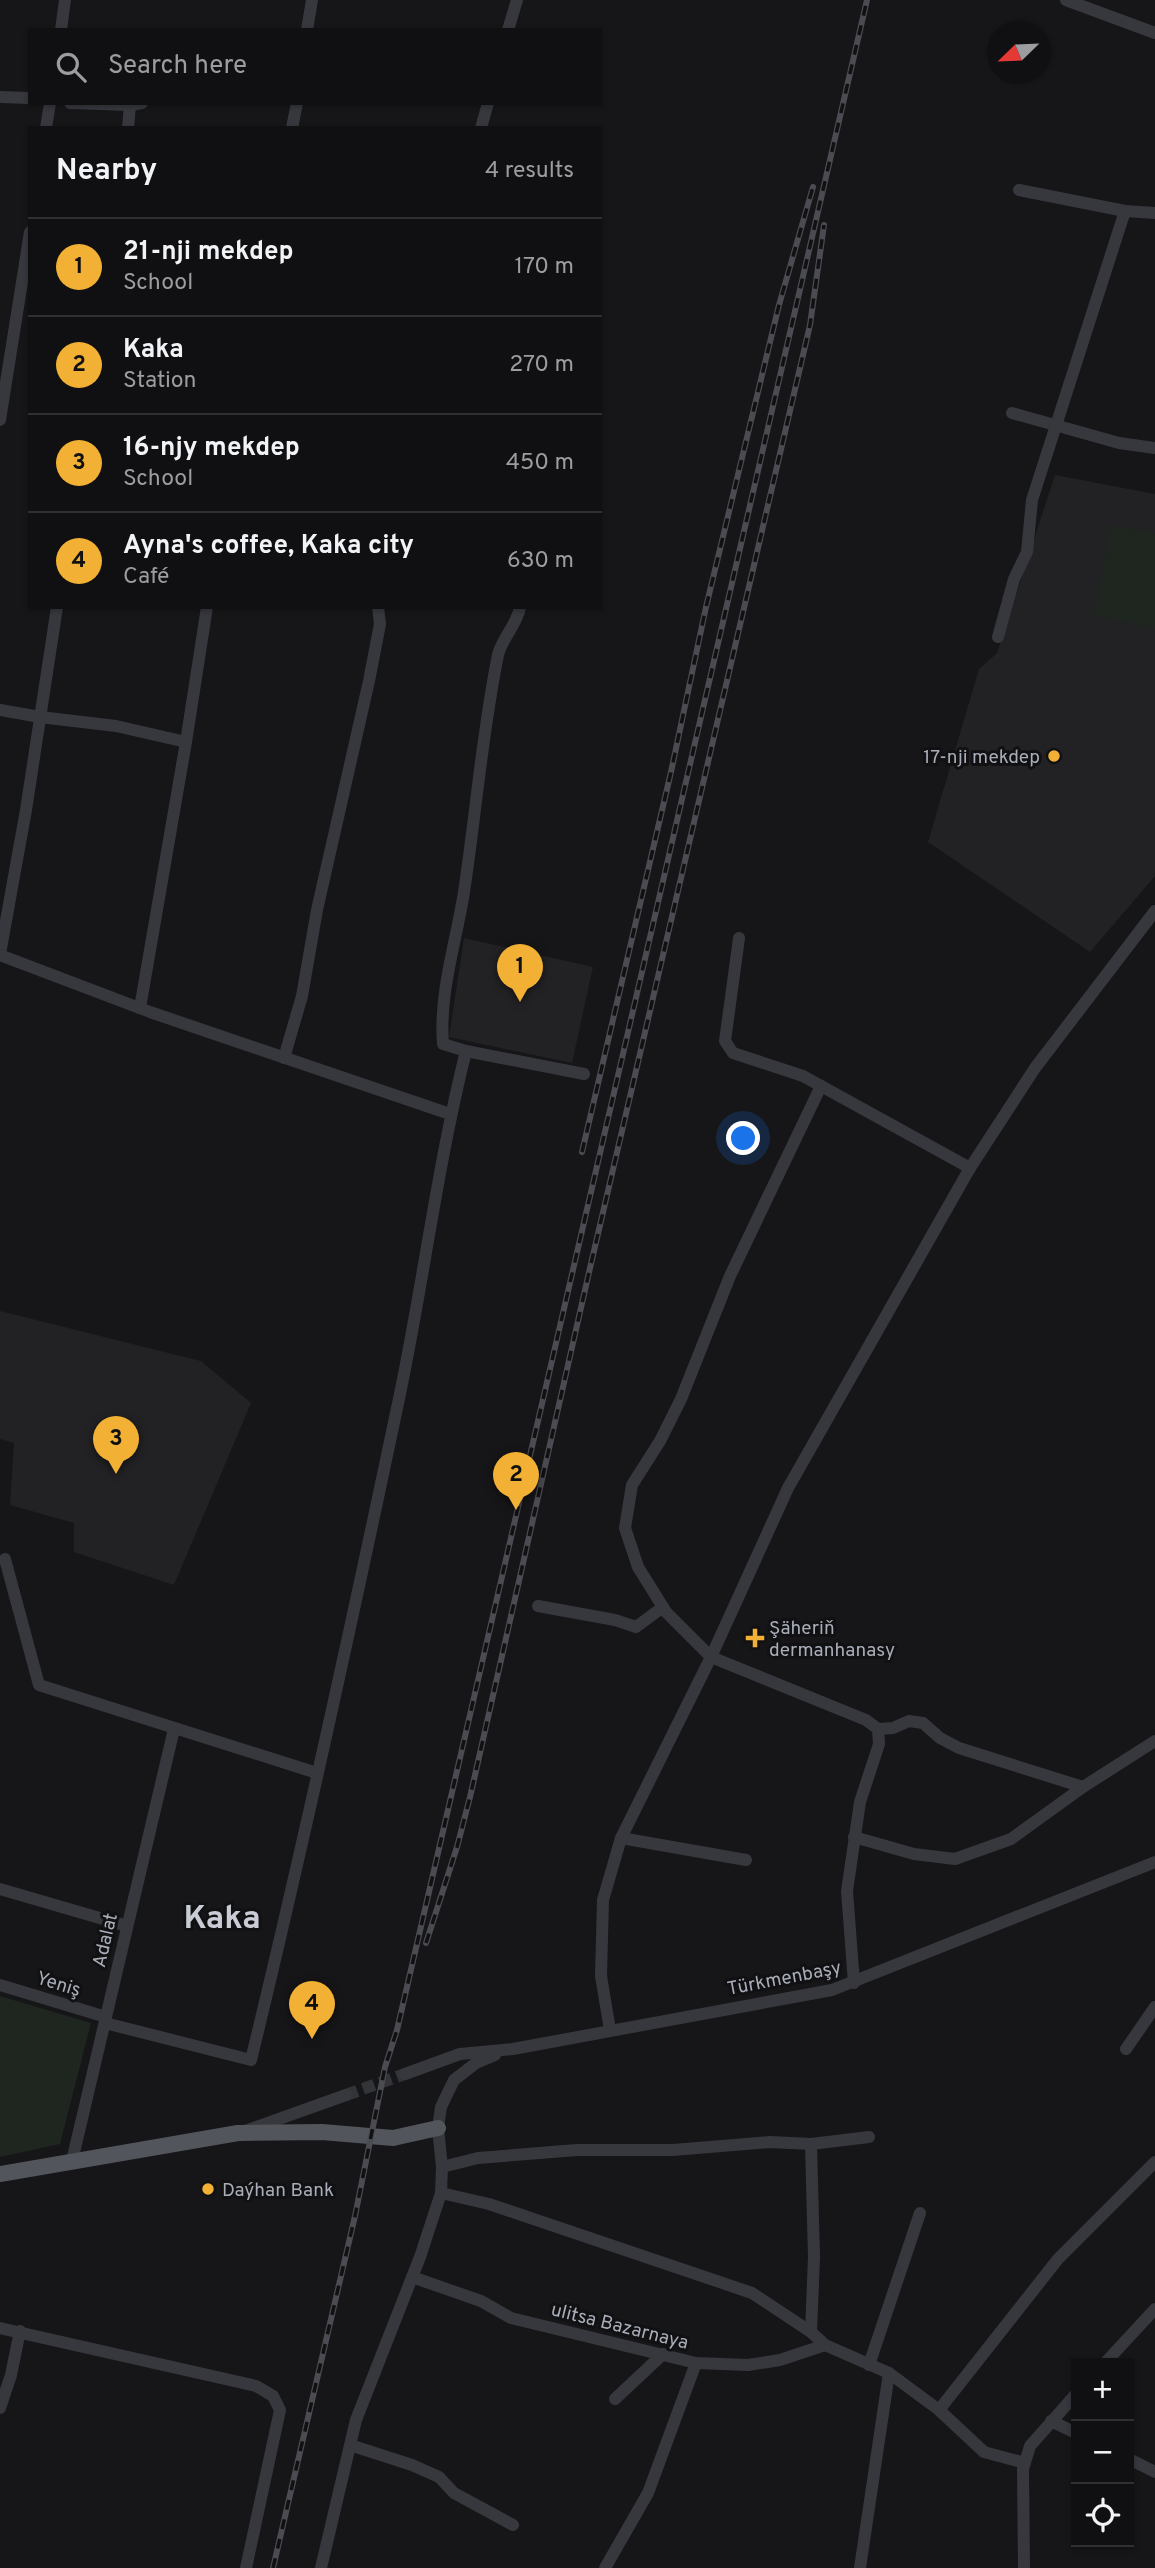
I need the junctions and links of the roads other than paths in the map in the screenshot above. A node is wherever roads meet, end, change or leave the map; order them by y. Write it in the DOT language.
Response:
graph roads {
  1 [pos="65,0"];
  2 [pos="312,0"];
  3 [pos="517,0"];
  4 [pos="1066,0"];
  5 [pos="61,28"];
  6 [pos="307,28"];
  7 [pos="509,28"];
  8 [pos="1155,33"];
  9 [pos="0,97"];
  10 [pos="28,98"];
  11 [pos="50,105"];
  12 [pos="136,105"];
  13 [pos="296,105"];
  14 [pos="487,105"];
  15 [pos="46,126"];
  16 [pos="129,126"];
  17 [pos="292,126"];
  18 [pos="482,126"];
  19 [pos="1019,190"];
  20 [pos="1125,211"];
  21 [pos="1155,213"];
  22 [pos="28,256"];
  23 [pos="24,303"];
  24 [pos="1012,413"];
  25 [pos="0,420"];
  26 [pos="1055,424"];
  27 [pos="1155,448"];
  28 [pos="57,609"];
  29 [pos="207,609"];
  30 [pos="378,609"];
  31 [pos="520,609"];
  32 [pos="998,637"];
  33 [pos="0,710"];
  34 [pos="40,717"];
  35 [pos="186,742"];
  36 [pos="1155,911"];
  37 [pos="740,938"];
  38 [pos="0,955"];
  39 [pos="140,1008"];
  40 [pos="466,1051"];
  41 [pos="284,1058"];
  42 [pos="584,1074"];
  43 [pos="821,1086"];
  44 [pos="450,1114"];
  45 [pos="970,1168"];
  46 [pos="5,1559"];
  47 [pos="538,1606"];
  48 [pos="663,1607"];
  49 [pos="711,1657"];
  50 [pos="174,1729"];
  51 [pos="878,1730"];
  52 [pos="1155,1741"];
  53 [pos="317,1773"];
  54 [pos="1083,1787"];
  55 [pos="854,1837"];
  56 [pos="621,1838"];
  57 [pos="746,1860"];
  58 [pos="1155,1862"];
  59 [pos="0,1889"];
  60 [pos="127,1926"];
  61 [pos="854,1983"];
  62 [pos="0,1985"];
  63 [pos="1155,2007"];
  64 [pos="106,2020"];
  65 [pos="610,2030"];
  66 [pos="513,2049"];
  67 [pos="1126,2049"];
  68 [pos="405,2074"];
  69 [pos="346,2095"];
  70 [pos="438,2128"];
  71 [pos="238,2133"];
  72 [pos="869,2137"];
  73 [pos="811,2144"];
  74 [pos="72,2161"];
  75 [pos="1155,2162"];
  76 [pos="442,2167"];
  77 [pos="0,2174"];
  78 [pos="441,2193"];
  79 [pos="920,2213"];
  80 [pos="412,2277"];
  81 [pos="1155,2309"];
  82 [pos="0,2328"];
  83 [pos="20,2331"];
  84 [pos="811,2332"];
  85 [pos="825,2345"];
  86 [pos="663,2354"];
  87 [pos="1110,2358"];
  88 [pos="696,2363"];
  89 [pos="869,2365"];
  90 [pos="889,2373"];
  91 [pos="615,2399"];
  92 [pos="1071,2399"];
  93 [pos="0,2408"];
  94 [pos="939,2410"];
  95 [pos="1051,2421"];
  96 [pos="1071,2431"];
  97 [pos="350,2445"];
  98 [pos="1134,2462"];
  99 [pos="1025,2463"];
  100 [pos="1155,2472"];
  101 [pos="513,2525"];
  102 [pos="246,2568"];
  103 [pos="321,2568"];
  104 [pos="605,2568"];
  105 [pos="860,2568"];
  106 [pos="1024,2568"];
  1 -- 5 [label="street"];
  2 -- 6 [label="street"];
  3 -- 7 [label="street"];
  4 -- 8 [label="street"];
  9 -- 10 [label="street"];
  11 -- 15 [label="street"];
  12 -- 16 [label="street"];
  13 -- 17 [label="street"];
  14 -- 18 [label="street"];
  19 -- 20 [label="street"];
  20 -- 21 [label="street"];
  20 -- 26 [label="street"];
  22 -- 23 [label="street"];
  23 -- 25 [label="street"];
  24 -- 26 [label="street"];
  26 -- 27 [label="street"];
  26 -- 32 [label="street"];
  28 -- 34 [label="street"];
  29 -- 35 [label="street"];
  30 -- 41 [label="street"];
  31 -- 40 [label="street"];
  33 -- 34 [label="street"];
  34 -- 35 [label="street"];
  34 -- 38 [label="street"];
  35 -- 39 [label="street"];
  36 -- 45 [label="street"];
  37 -- 43 [label="street"];
  38 -- 39 [label="street"];
  39 -- 41 [label="street"];
  40 -- 42 [label="street"];
  40 -- 44 [label="street"];
  41 -- 44 [label="street"];
  43 -- 45 [label="street"];
  43 -- 48 [label="street"];
  44 -- 53 [label="street"];
  45 -- 49 [label="street"];
  46 -- 50 [label="street"];
  47 -- 48 [label="street"];
  48 -- 49 [label="street"];
  49 -- 51 [label="street"];
  49 -- 56 [label="street"];
  50 -- 53 [label="street"];
  50 -- 60 [label="street, Adalat"];
  51 -- 54 [label="street"];
  51 -- 55 [label="street"];
  52 -- 54 [label="street"];
  53 -- 64 [label="street, Yeniş"];
  54 -- 55 [label="street"];
  55 -- 61 [label="street"];
  56 -- 57 [label="street"];
  56 -- 65 [label="street"];
  58 -- 61 [label="street, Türkmenbaşy"];
  59 -- 60 [label="street"];
  60 -- 64 [label="street, Adalat"];
  61 -- 65 [label="street, Türkmenbaşy"];
  62 -- 64 [label="street, Yeniş"];
  63 -- 67 [label="street"];
  64 -- 74 [label="street, Adalat"];
  65 -- 66 [label="street, Türkmenbaşy"];
  66 -- 68 [label="street, Türkmenbaşy"];
  66 -- 70 [label="street"];
  69 -- 71 [label="street"];
  70 -- 71 [label="main road"];
  70 -- 76 [label="street"];
  71 -- 74 [label="main road"];
  72 -- 73 [label="street"];
  73 -- 76 [label="street"];
  73 -- 84 [label="street"];
  74 -- 77 [label="main road"];
  75 -- 94 [label="street"];
  76 -- 78 [label="street"];
  78 -- 80 [label="street"];
  78 -- 84 [label="street"];
  79 -- 89 [label="street"];
  80 -- 86 [label="street, ulitsa Bazarnaya"];
  80 -- 97 [label="street"];
  81 -- 87 [label="street"];
  82 -- 83 [label="street"];
  83 -- 93 [label="street"];
  83 -- 102 [label="street"];
  84 -- 85 [label="street"];
  85 -- 88 [label="street, ulitsa Bazarnaya"];
  85 -- 89 [label="street"];
  86 -- 88 [label="street, ulitsa Bazarnaya"];
  86 -- 91 [label="street"];
  88 -- 104 [label="street"];
  89 -- 90 [label="street"];
  90 -- 94 [label="street"];
  90 -- 105 [label="street"];
  92 -- 95 [label="street"];
  94 -- 99 [label="street"];
  95 -- 96 [label="street"];
  95 -- 99 [label="street"];
  97 -- 101 [label="street"];
  97 -- 103 [label="street"];
  98 -- 100 [label="street"];
  99 -- 106 [label="street"];
}
